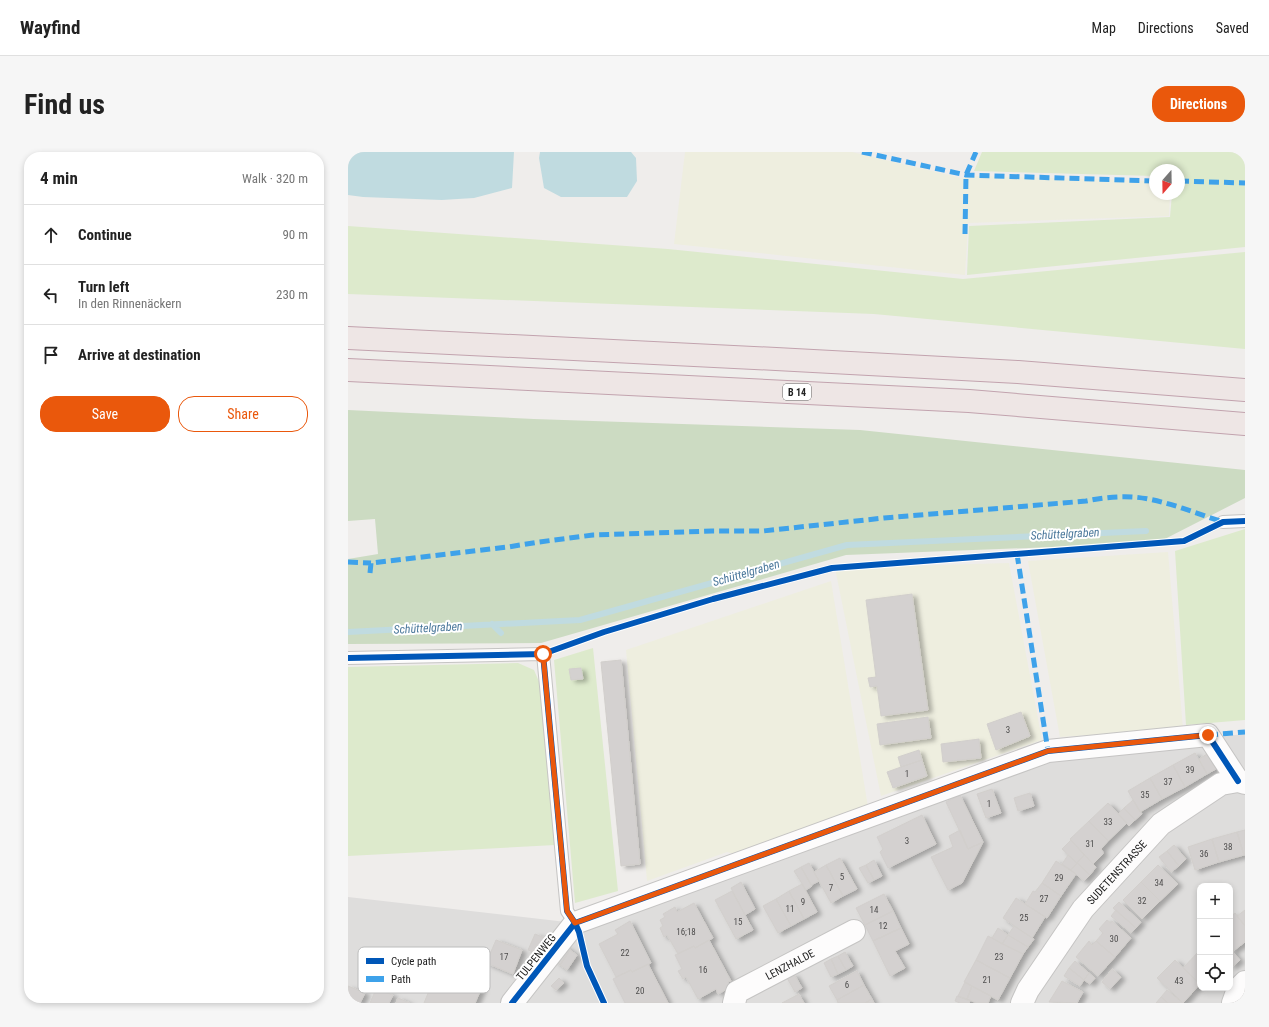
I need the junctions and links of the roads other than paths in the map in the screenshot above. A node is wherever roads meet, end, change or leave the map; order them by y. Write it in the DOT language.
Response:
graph roads {
  1 [pos="348,338"];
  2 [pos="348,370"];
  3 [pos="1245,390"];
  4 [pos="1245,424"];
  5 [pos="1245,521"];
  6 [pos="1223,522"];
  7 [pos="348,658"];
  8 [pos="1241,782"];
  9 [pos="575,923"];
  10 [pos="854,931"];
  11 [pos="1245,982"];
  12 [pos="512,1003"];
  13 [pos="734,1003"];
  14 [pos="1022,1003"];
  15 [pos="1233,1003"];
  1 -- 3 [label="highway"];
  2 -- 4 [label="highway, B 14"];
  5 -- 6 [label="lane"];
  7 -- 9 [label="lane"];
  8 -- 9 [label="street"];
  8 -- 14 [label="street, SUDETENSTRASSE"];
  9 -- 12 [label="street, TULPENWEG"];
  10 -- 13 [label="street, LENZHALDE"];
  11 -- 15 [label="street"];
}
